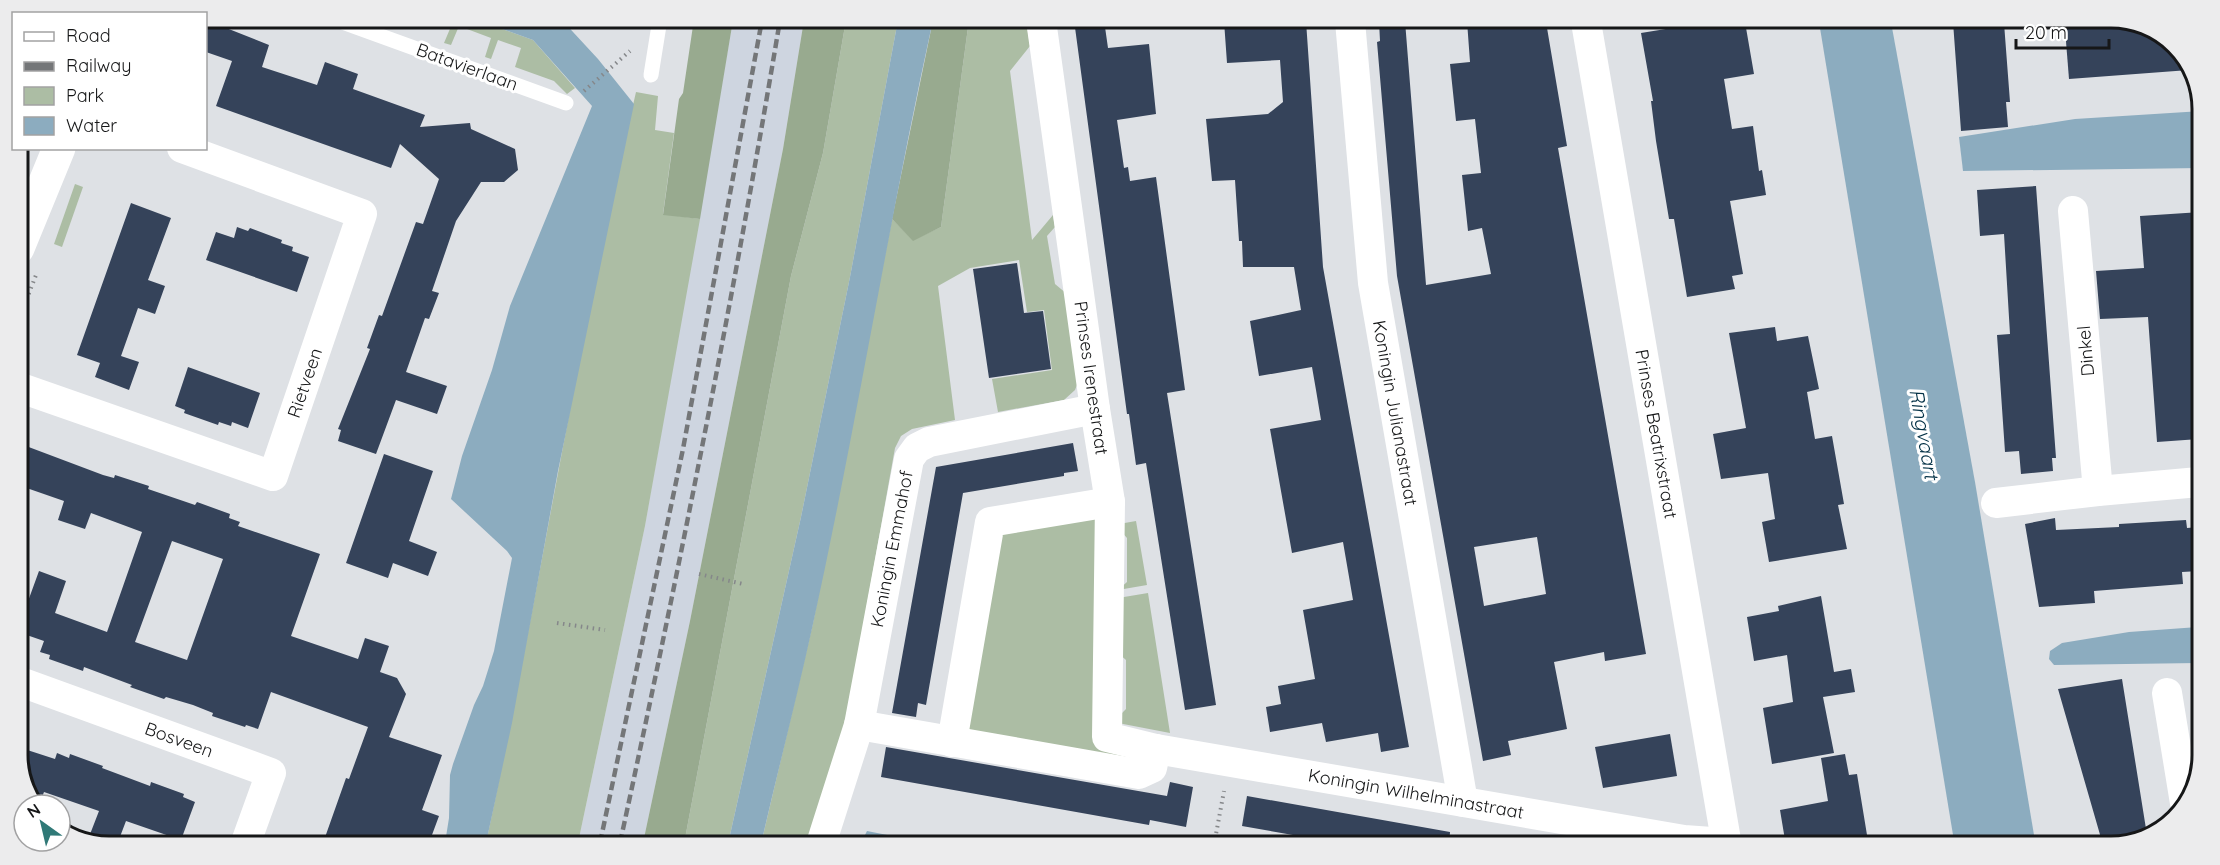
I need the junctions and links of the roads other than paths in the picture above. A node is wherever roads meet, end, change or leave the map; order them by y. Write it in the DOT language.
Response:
graph roads {
  1 [pos="361,28"];
  2 [pos="659,28"];
  3 [pos="1042,28"];
  4 [pos="1351,28"];
  5 [pos="1587,28"];
  6 [pos="651,75"];
  7 [pos="571,99"];
  8 [pos="58,150"];
  9 [pos="187,150"];
  10 [pos="2073,211"];
  11 [pos="29,221"];
  12 [pos="29,391"];
  13 [pos="1095,409"];
  14 [pos="2192,483"];
  15 [pos="2098,490"];
  16 [pos="1110,502"];
  17 [pos="1996,503"];
  18 [pos="29,685"];
  19 [pos="2167,693"];
  20 [pos="859,725"];
  21 [pos="1107,737"];
  22 [pos="952,742"];
  23 [pos="1156,749"];
  24 [pos="2183,791"];
  25 [pos="1462,802"];
  26 [pos="248,836"];
  27 [pos="824,836"];
  28 [pos="1661,836"];
  29 [pos="1726,836"];
  1 -- 7 [label="lane, Batavierlaan"];
  2 -- 6 [label="lane"];
  3 -- 13 [label="street, Prinses Irenestraat"];
  4 -- 25 [label="street, Koningin Julianastraat"];
  5 -- 29 [label="street, Prinses Beatrixstraat"];
  8 -- 11 [label="street"];
  9 -- 12 [label="street, Rietveen"];
  10 -- 15 [label="street, Dinkel"];
  13 -- 16 [label="street, Prinses Irenestraat"];
  13 -- 20 [label="street, Koningin Emmahof"];
  14 -- 15 [label="street"];
  15 -- 17 [label="street"];
  16 -- 21 [label="street, Prinses Irenestraat"];
  16 -- 22 [label="street"];
  18 -- 26 [label="street, Bosveen"];
  19 -- 24 [label="street"];
  20 -- 22 [label="street"];
  20 -- 27 [label="street, Koningin Emmahof"];
  21 -- 23 [label="street, Koningin Wilhelminastraat"];
  22 -- 23 [label="street"];
  23 -- 25 [label="street, Koningin Wilhelminastraat"];
  25 -- 28 [label="street, Koningin Wilhelminastraat"];
}
